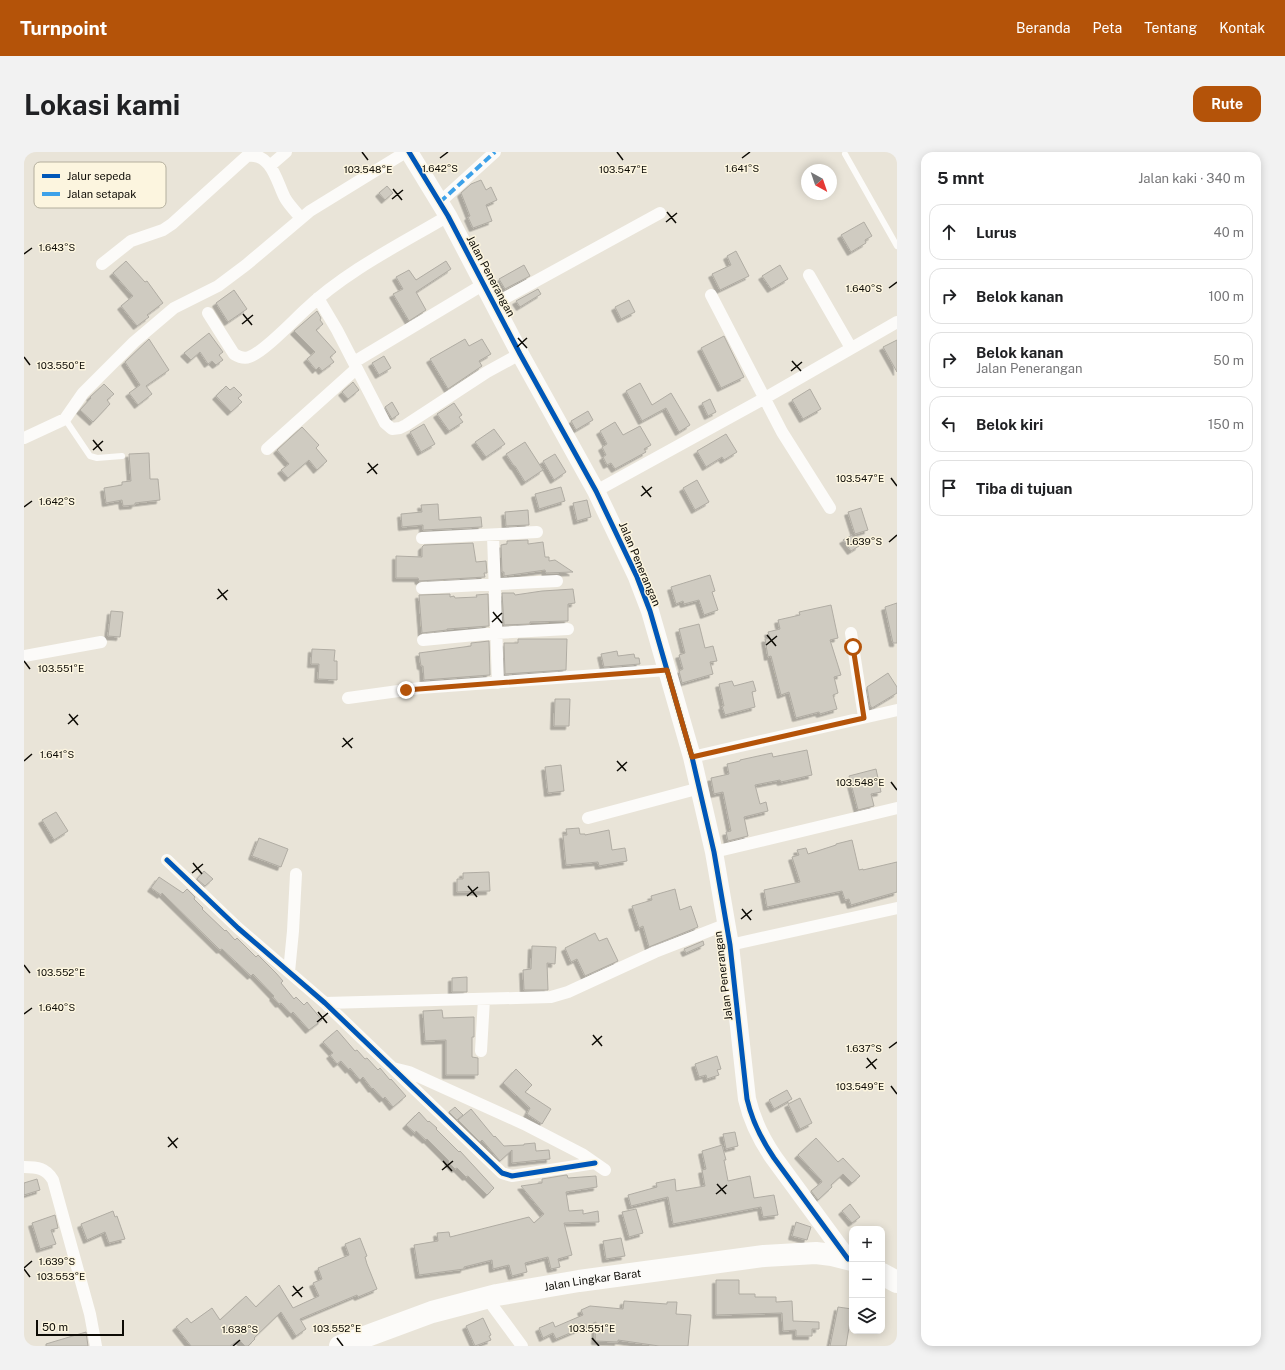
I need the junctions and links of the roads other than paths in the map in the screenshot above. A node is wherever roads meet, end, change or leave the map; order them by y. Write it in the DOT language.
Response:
graph roads {
  1 [pos="286,152"];
  2 [pos="408,152"];
  3 [pos="495,152"];
  4 [pos="845,154"];
  5 [pos="271,165"];
  6 [pos="444,209"];
  7 [pos="660,213"];
  8 [pos="301,218"];
  9 [pos="897,246"];
  10 [pos="102,264"];
  11 [pos="809,275"];
  12 [pos="484,284"];
  13 [pos="711,294"];
  14 [pos="318,298"];
  15 [pos="494,304"];
  16 [pos="208,314"];
  17 [pos="897,322"];
  18 [pos="851,348"];
  19 [pos="520,354"];
  20 [pos="355,366"];
  21 [pos="765,398"];
  22 [pos="65,420"];
  23 [pos="24,438"];
  24 [pos="267,449"];
  25 [pos="122,456"];
  26 [pos="596,491"];
  27 [pos="830,508"];
  28 [pos="537,532"];
  29 [pos="493,535"];
  30 [pos="422,538"];
  31 [pos="557,581"];
  32 [pos="494,584"];
  33 [pos="422,588"];
  34 [pos="568,629"];
  35 [pos="496,633"];
  36 [pos="851,633"];
  37 [pos="423,640"];
  38 [pos="101,642"];
  39 [pos="24,656"];
  40 [pos="667,670"];
  41 [pos="498,683"];
  42 [pos="348,698"];
  43 [pos="897,710"];
  44 [pos="864,718"];
  45 [pos="692,757"];
  46 [pos="700,788"];
  47 [pos="897,808"];
  48 [pos="588,818"];
  49 [pos="714,852"];
  50 [pos="167,860"];
  51 [pos="296,874"];
  52 [pos="897,908"];
  53 [pos="727,924"];
  54 [pos="730,945"];
  55 [pos="289,972"];
  56 [pos="484,999"];
  57 [pos="325,1003"];
  58 [pos="481,1051"];
  59 [pos="392,1067"];
  60 [pos="24,1167"];
  61 [pos="849,1258"];
  62 [pos="849,1259"];
  63 [pos="885,1276"];
  64 [pos="897,1282"];
  65 [pos="486,1297"];
  66 [pos="96,1346"];
  67 [pos="340,1346"];
  68 [pos="522,1346"];
  1 -- 5 [label="street"];
  2 -- 6 [label="street, Jalan Penerangan"];
  2 -- 8 [label="street"];
  3 -- 6 [label="street"];
  4 -- 9 [label="lane"];
  5 -- 8 [label="street"];
  5 -- 10 [label="street"];
  6 -- 12 [label="street, Jalan Penerangan"];
  6 -- 14 [label="street"];
  7 -- 15 [label="street"];
  8 -- 22 [label="street"];
  11 -- 18 [label="street"];
  12 -- 15 [label="street, Jalan Penerangan"];
  12 -- 20 [label="street"];
  13 -- 21 [label="street"];
  14 -- 16 [label="street"];
  14 -- 20 [label="street"];
  15 -- 19 [label="street, Jalan Penerangan"];
  17 -- 18 [label="street"];
  18 -- 21 [label="street"];
  19 -- 20 [label="street"];
  19 -- 26 [label="street, Jalan Penerangan"];
  20 -- 24 [label="street"];
  21 -- 26 [label="street"];
  21 -- 27 [label="street"];
  22 -- 23 [label="street"];
  22 -- 25 [label="lane"];
  26 -- 40 [label="street, Jalan Penerangan"];
  28 -- 29 [label="street"];
  29 -- 30 [label="street"];
  29 -- 32 [label="street"];
  31 -- 32 [label="street"];
  32 -- 33 [label="street"];
  32 -- 35 [label="street"];
  34 -- 35 [label="street"];
  35 -- 37 [label="street"];
  35 -- 41 [label="street"];
  36 -- 44 [label="street"];
  38 -- 39 [label="street"];
  40 -- 41 [label="street"];
  40 -- 45 [label="street, Jalan Penerangan"];
  41 -- 42 [label="street"];
  43 -- 44 [label="street"];
  44 -- 45 [label="street"];
  45 -- 46 [label="street, Jalan Penerangan"];
  46 -- 48 [label="street"];
  46 -- 49 [label="street, Jalan Penerangan"];
  47 -- 49 [label="street"];
  49 -- 53 [label="street, Jalan Penerangan"];
  50 -- 55 [label="street"];
  51 -- 55 [label="street"];
  52 -- 54 [label="street"];
  53 -- 54 [label="street, Jalan Penerangan"];
  53 -- 56 [label="street"];
  54 -- 61 [label="street, Jalan Penerangan"];
  55 -- 57 [label="street"];
  56 -- 57 [label="street"];
  56 -- 58 [label="street"];
  57 -- 59 [label="street"];
  59 -- 59 [label="street"];
  60 -- 66 [label="street"];
  62 -- 65 [label="highway, Jalan Lingkar Barat"];
  63 -- 64 [label="highway"];
  65 -- 67 [label="highway, Jalan Lingkar Barat"];
  65 -- 68 [label="street"];
}
